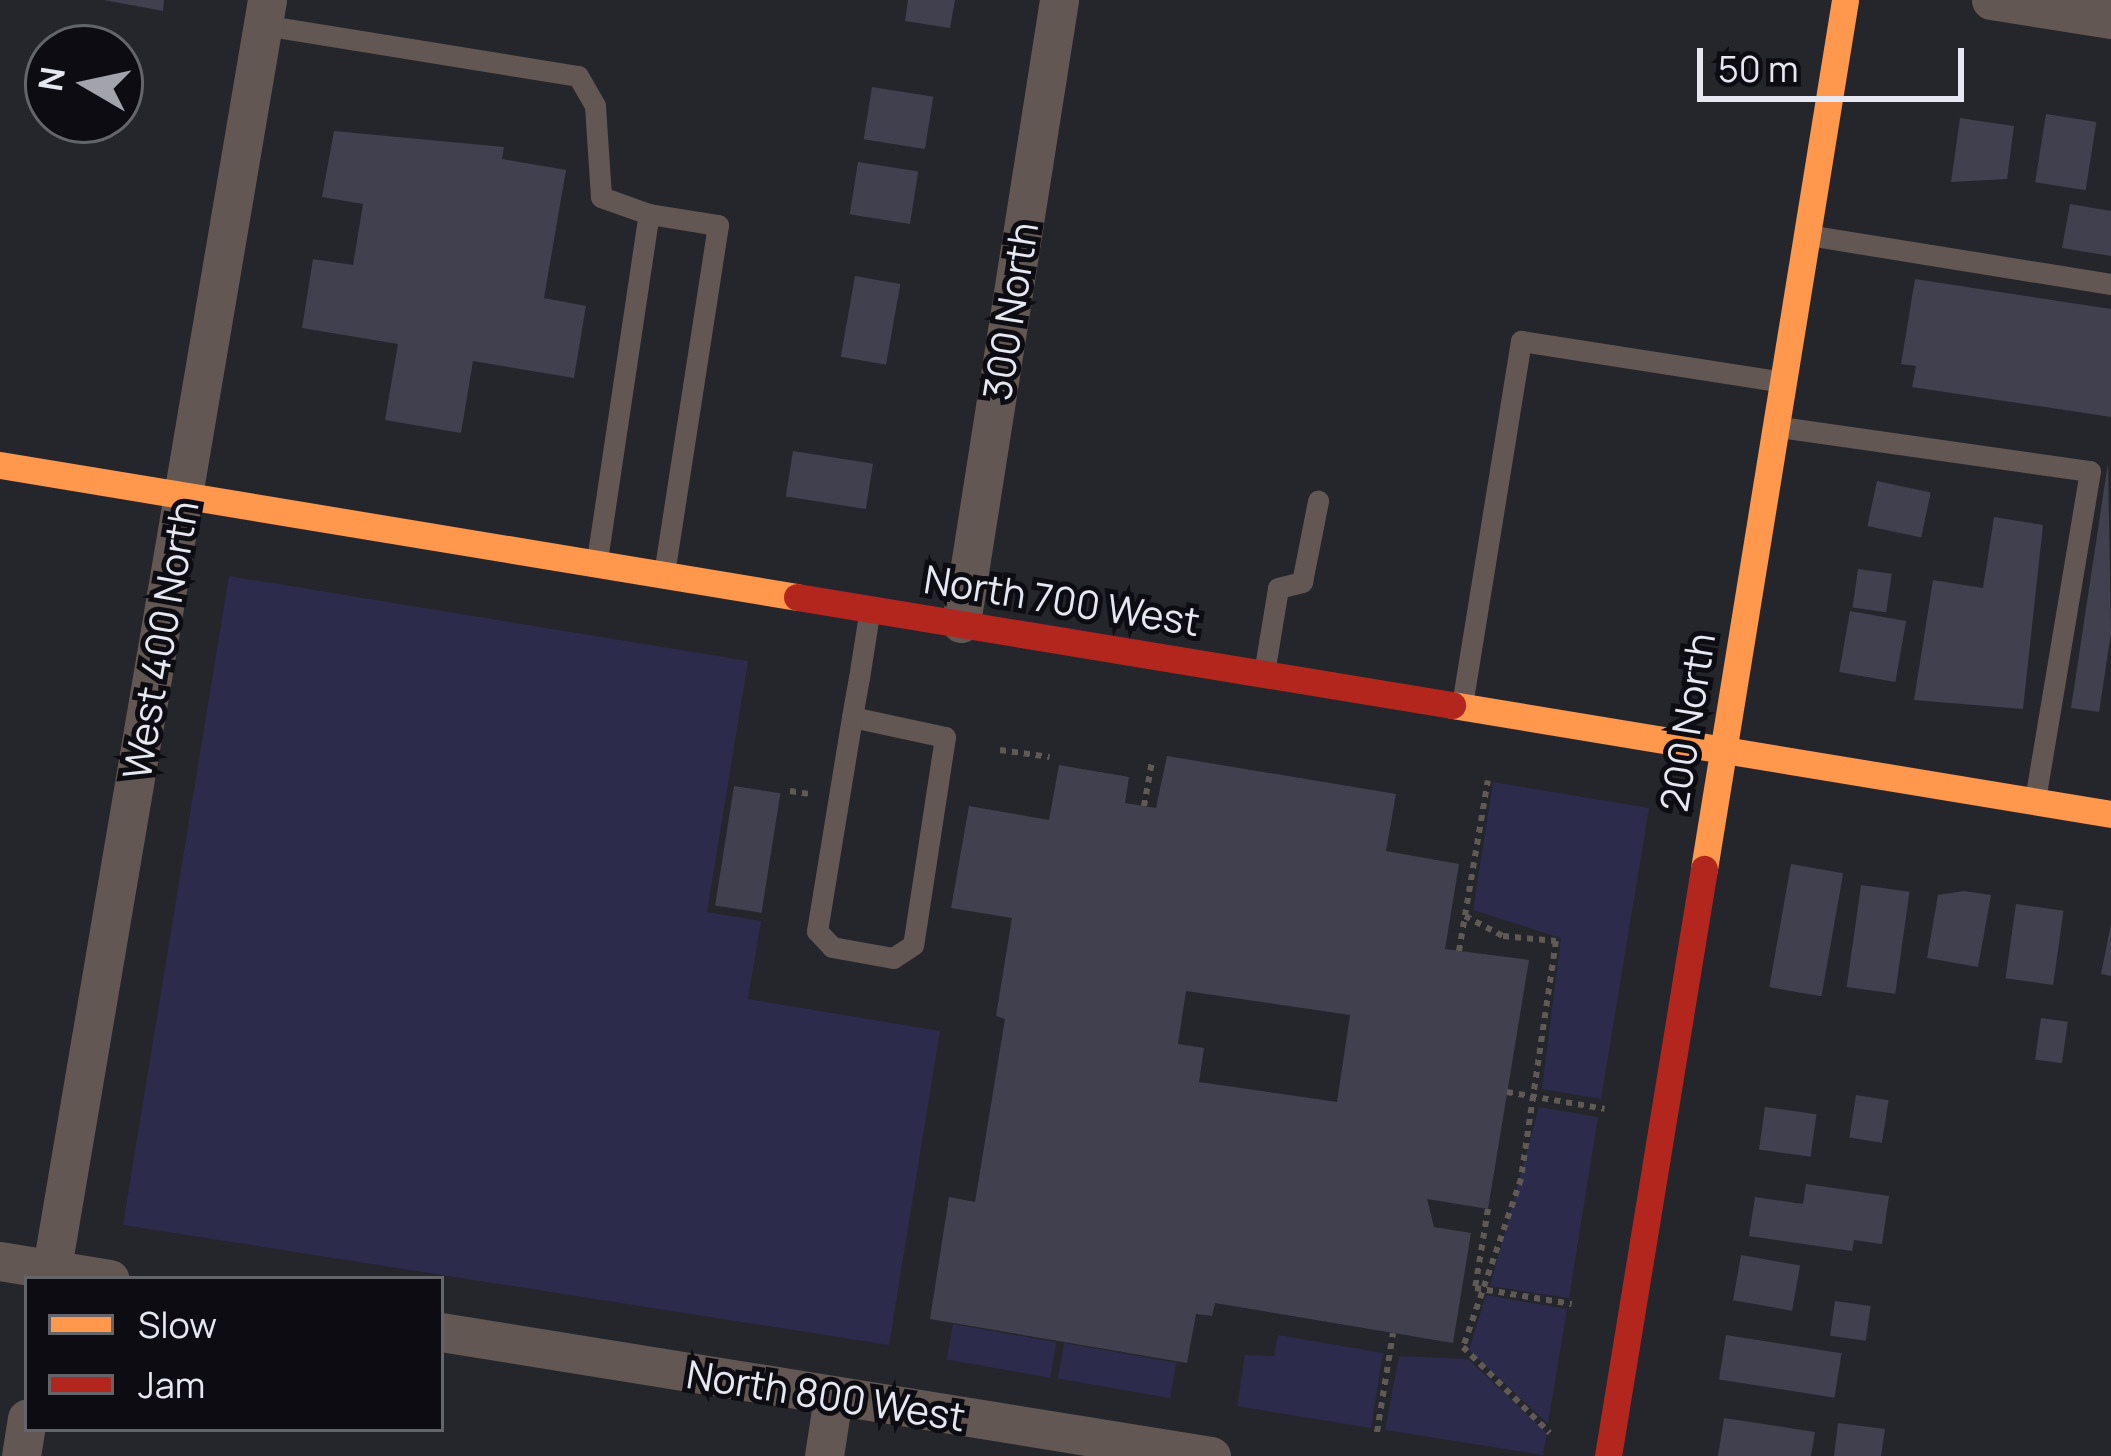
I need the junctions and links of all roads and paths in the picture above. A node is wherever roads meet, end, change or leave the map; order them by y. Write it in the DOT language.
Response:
graph roads {
  1 [pos="1060,0"];
  2 [pos="1845,0"];
  3 [pos="1991,0"];
  4 [pos="265,13"];
  5 [pos="2111,19"];
  6 [pos="649,214"];
  7 [pos="1807,235"];
  8 [pos="2111,284"];
  9 [pos="1783,382"];
  10 [pos="1776,426"];
  11 [pos="0,465"];
  12 [pos="185,495"];
  13 [pos="1318,501"];
  14 [pos="596,562"];
  15 [pos="664,574"];
  16 [pos="870,608"];
  17 [pos="961,623"];
  18 [pos="1264,673"];
  19 [pos="1462,706"];
  20 [pos="852,717"];
  21 [pos="1000,749"];
  22 [pos="1721,750"];
  23 [pos="1050,758"];
  24 [pos="1152,761"];
  25 [pos="1488,780"];
  26 [pos="2035,801"];
  27 [pos="1144,806"];
  28 [pos="2111,814"];
  29 [pos="1465,916"];
  30 [pos="1460,951"];
  31 [pos="1507,1093"];
  32 [pos="1536,1097"];
  33 [pos="1605,1109"];
  34 [pos="1488,1209"];
  35 [pos="0,1261"];
  36 [pos="51,1274"];
  37 [pos="1484,1289"];
  38 [pos="1572,1304"];
  39 [pos="444,1332"];
  40 [pos="1393,1333"];
  41 [pos="833,1397"];
  42 [pos="1377,1432"];
  43 [pos="1550,1433"];
  44 [pos="1199,1455"];
  45 [pos="824,1456"];
  46 [pos="1608,1456"];
  1 -- 17 [label="street, 300 North"];
  2 -- 7 [label="street, 200 North"];
  3 -- 5 [label="street"];
  4 -- 6 [label="lane"];
  4 -- 12 [label="street, West 400 North"];
  6 -- 14 [label="lane"];
  6 -- 15 [label="lane"];
  7 -- 8 [label="lane"];
  7 -- 9 [label="street, 200 North"];
  9 -- 10 [label="street, 200 North"];
  9 -- 19 [label="lane"];
  10 -- 22 [label="street, 200 North"];
  10 -- 26 [label="lane"];
  11 -- 12 [label="street, North 700 West"];
  12 -- 14 [label="street, North 700 West"];
  12 -- 36 [label="street, West 400 North"];
  13 -- 18 [label="lane"];
  14 -- 15 [label="street, North 700 West"];
  15 -- 16 [label="street, North 700 West"];
  16 -- 17 [label="street, North 700 West"];
  16 -- 20 [label="lane"];
  17 -- 18 [label="street, North 700 West"];
  18 -- 19 [label="street, North 700 West"];
  19 -- 22 [label="street, North 700 West"];
  20 -- 20 [label="lane"];
  21 -- 23 [label="path"];
  22 -- 26 [label="street, North 700 West"];
  22 -- 46 [label="street, 200 North"];
  24 -- 27 [label="path"];
  25 -- 29 [label="path"];
  26 -- 28 [label="street, North 700 West"];
  29 -- 30 [label="path"];
  29 -- 32 [label="path"];
  31 -- 32 [label="path"];
  32 -- 33 [label="path"];
  32 -- 37 [label="path"];
  34 -- 37 [label="path"];
  35 -- 36 [label="street"];
  37 -- 38 [label="path"];
  37 -- 43 [label="path"];
  39 -- 41 [label="street, North 800 West"];
  40 -- 42 [label="path"];
  41 -- 44 [label="street, North 800 West"];
  41 -- 45 [label="street"];
}
